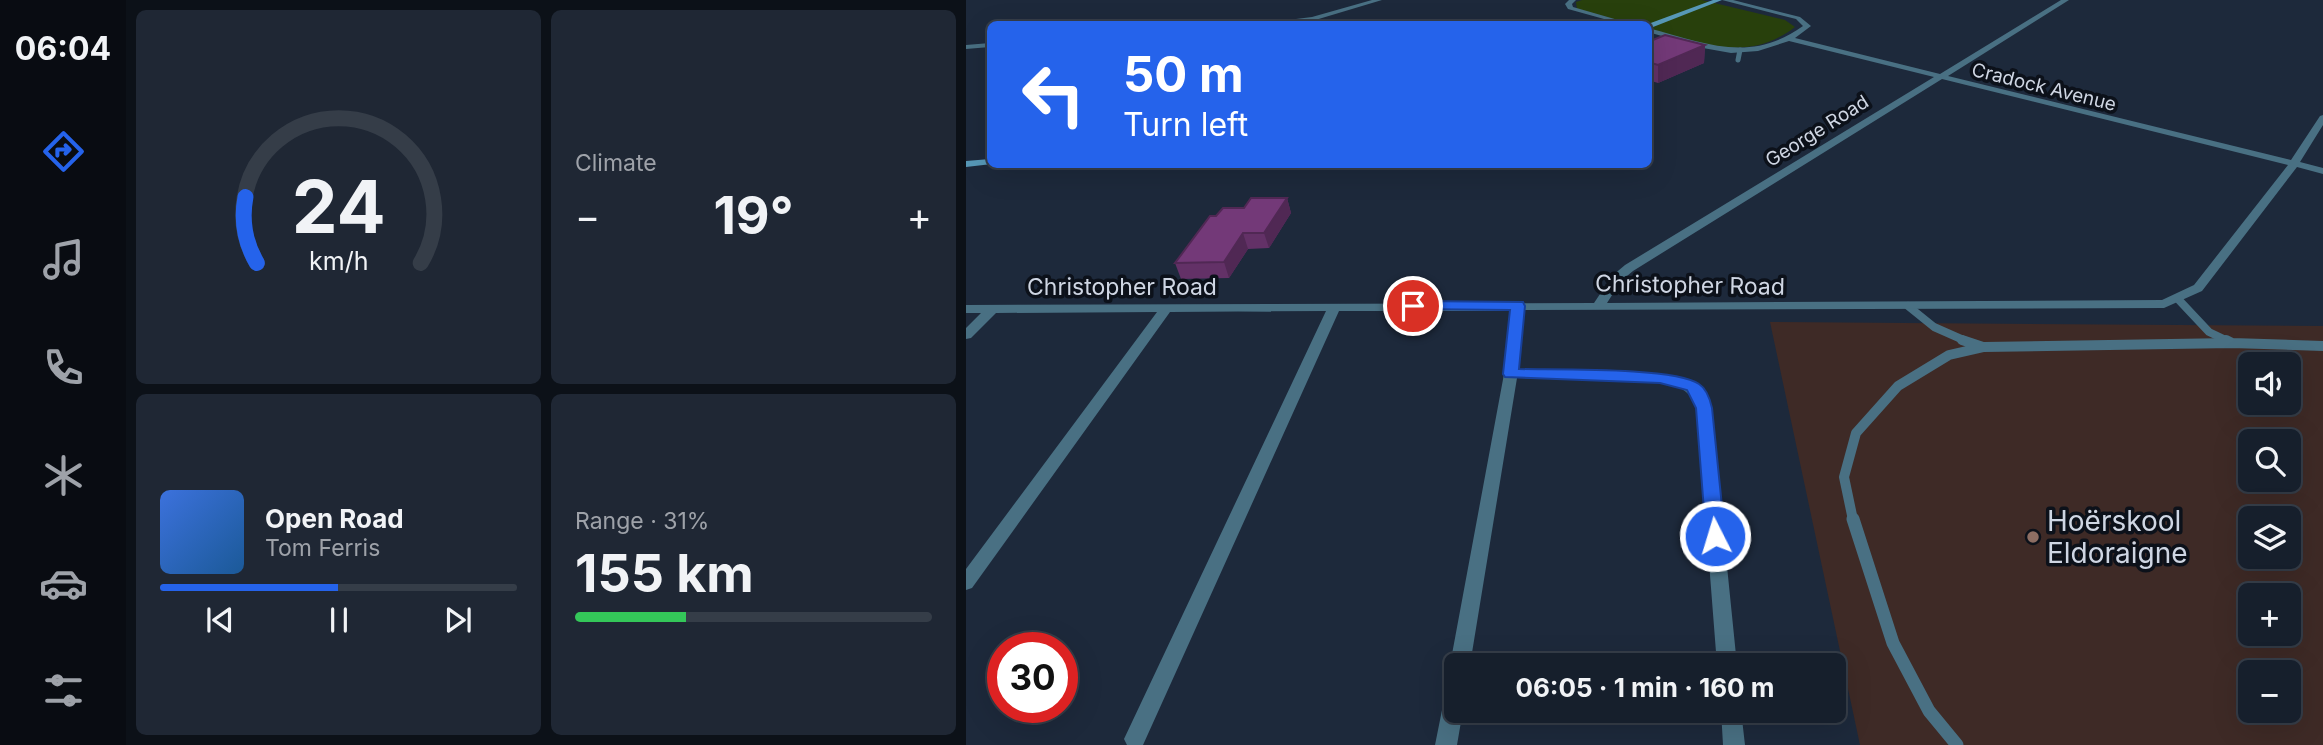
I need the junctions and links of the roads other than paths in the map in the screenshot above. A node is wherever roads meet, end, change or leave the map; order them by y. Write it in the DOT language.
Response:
graph roads {
  1 [pos="1379,0"];
  2 [pos="1573,0"];
  3 [pos="1722,0"];
  4 [pos="2066,0"];
  5 [pos="1291,21"];
  6 [pos="1617,21"];
  7 [pos="1652,26"];
  8 [pos="1652,29"];
  9 [pos="1789,39"];
  10 [pos="987,45"];
  11 [pos="966,47"];
  12 [pos="1938,77"];
  13 [pos="2323,118"];
  14 [pos="987,162"];
  15 [pos="2292,163"];
  16 [pos="966,164"];
  17 [pos="2323,171"];
  18 [pos="2178,299"];
  19 [pos="1599,305"];
  20 [pos="1335,306"];
  21 [pos="1517,306"];
  22 [pos="1908,306"];
  23 [pos="1167,307"];
  24 [pos="966,309"];
  25 [pos="992,309"];
  26 [pos="966,335"];
  27 [pos="2232,343"];
  28 [pos="2323,346"];
  29 [pos="1984,347"];
  30 [pos="1511,374"];
  31 [pos="966,583"];
  32 [pos="1462,653"];
  33 [pos="1726,653"];
  34 [pos="1450,723"];
  35 [pos="1732,723"];
  36 [pos="1135,739"];
  37 [pos="1446,745"];
  38 [pos="1734,745"];
  39 [pos="1958,745"];
  1 -- 5 [label="street"];
  2 -- 6 [label="street"];
  3 -- 7 [label="street"];
  3 -- 9 [label="street"];
  4 -- 12 [label="street, George Road"];
  8 -- 9 [label="street"];
  9 -- 12 [label="street, Cradock Avenue"];
  10 -- 11 [label="street"];
  12 -- 15 [label="street, Cradock Avenue"];
  12 -- 19 [label="street, George Road"];
  13 -- 15 [label="street, Christopher Road"];
  14 -- 16 [label="street"];
  15 -- 17 [label="street, Cradock Avenue"];
  15 -- 18 [label="street, Christopher Road"];
  18 -- 22 [label="street, Christopher Road"];
  18 -- 27 [label="lane"];
  19 -- 21 [label="street, Christopher Road"];
  19 -- 22 [label="street, Christopher Road"];
  20 -- 21 [label="street, Christopher Road"];
  20 -- 23 [label="street, Christopher Road"];
  20 -- 36 [label="street"];
  21 -- 30 [label="street"];
  22 -- 29 [label="lane"];
  23 -- 25 [label="street, Christopher Road"];
  23 -- 31 [label="street"];
  24 -- 25 [label="street, Christopher Road"];
  25 -- 26 [label="street"];
  27 -- 28 [label="lane"];
  27 -- 29 [label="lane"];
  29 -- 39 [label="lane"];
  30 -- 32 [label="street"];
  30 -- 33 [label="street"];
  34 -- 37 [label="street"];
  35 -- 38 [label="street"];
}
